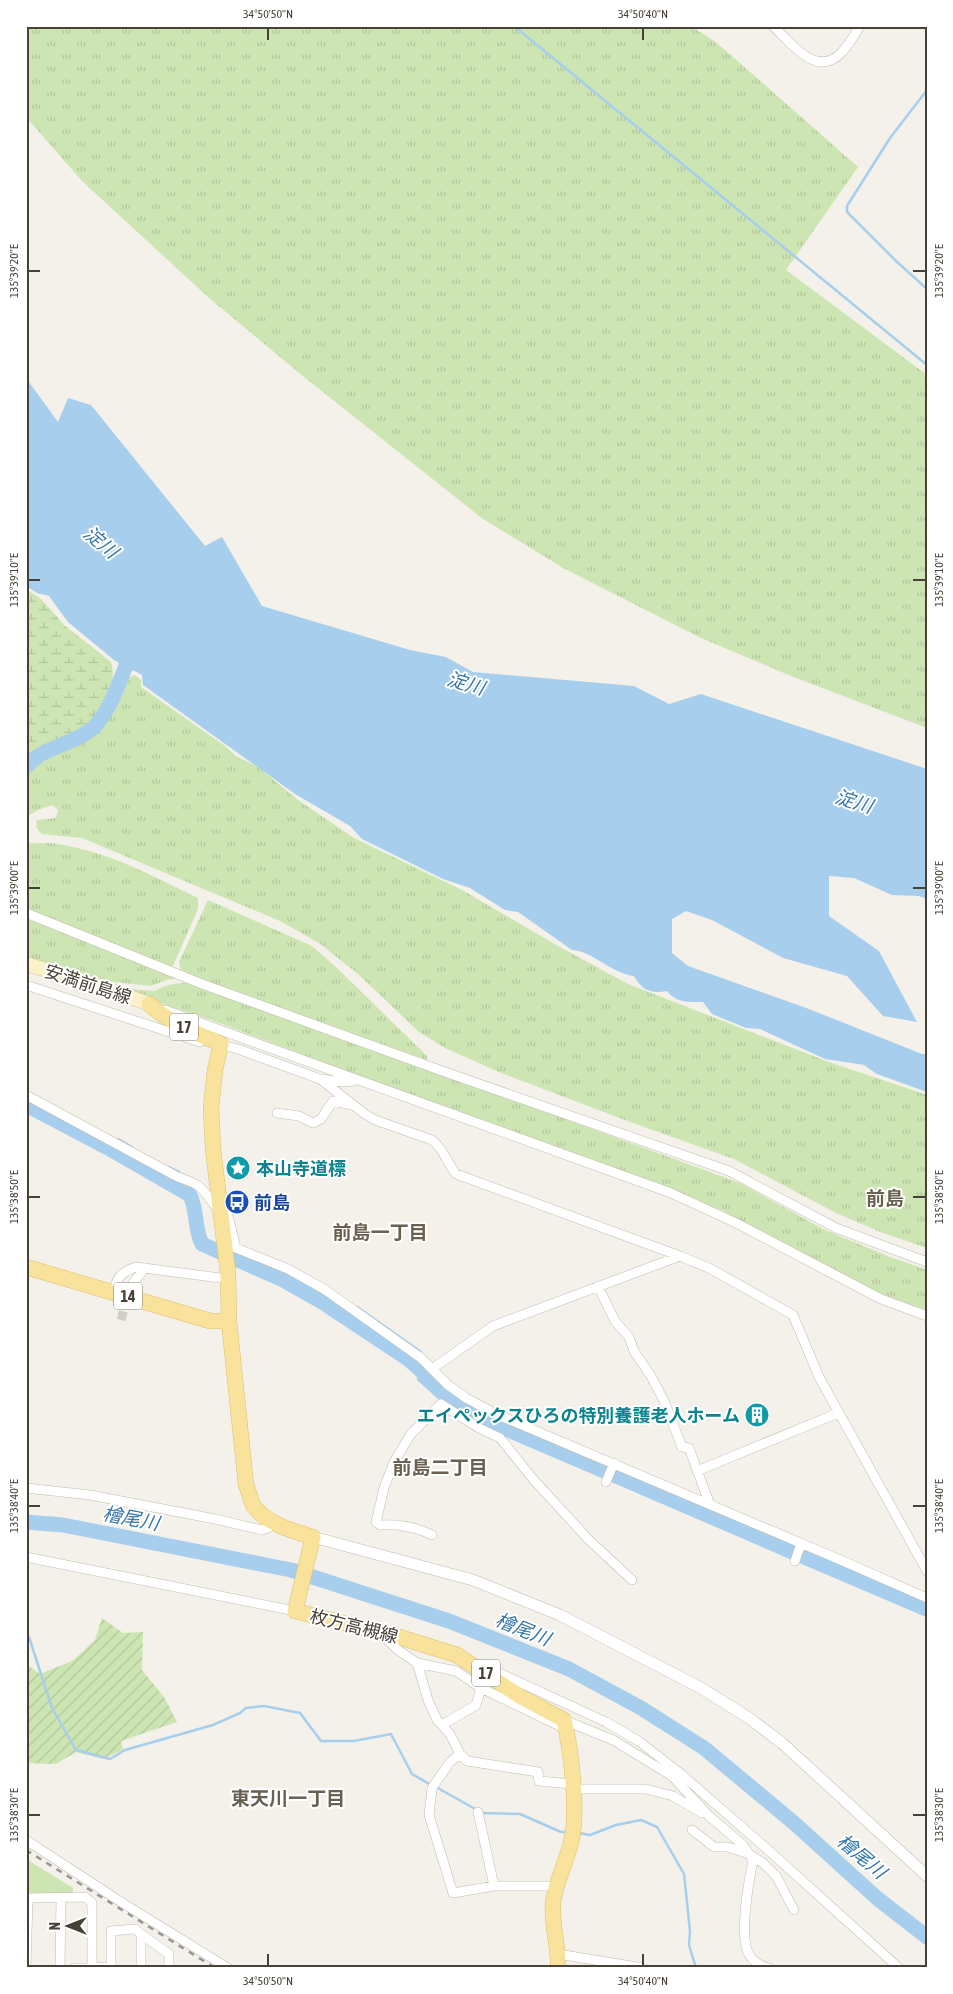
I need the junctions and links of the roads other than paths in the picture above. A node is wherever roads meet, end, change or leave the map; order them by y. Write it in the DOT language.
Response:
graph roads {
  1 [pos="773,26"];
  2 [pos="860,26"];
  3 [pos="26,913"];
  4 [pos="26,964"];
  5 [pos="26,986"];
  6 [pos="149,1004"];
  7 [pos="221,1044"];
  8 [pos="320,1078"];
  9 [pos="359,1081"];
  10 [pos="26,1095"];
  11 [pos="354,1106"];
  12 [pos="277,1113"];
  13 [pos="221,1214"];
  14 [pos="240,1251"];
  15 [pos="680,1256"];
  16 [pos="927,1262"];
  17 [pos="26,1267"];
  18 [pos="145,1268"];
  19 [pos="228,1276"];
  20 [pos="598,1286"];
  21 [pos="130,1287"];
  22 [pos="114,1292"];
  23 [pos="927,1316"];
  24 [pos="229,1321"];
  25 [pos="432,1369"];
  26 [pos="466,1398"];
  27 [pos="838,1412"];
  28 [pos="457,1414"];
  29 [pos="614,1463"];
  30 [pos="696,1471"];
  31 [pos="606,1482"];
  32 [pos="26,1488"];
  33 [pos="710,1505"];
  34 [pos="274,1522"];
  35 [pos="432,1535"];
  36 [pos="312,1544"];
  37 [pos="801,1544"];
  38 [pos="26,1557"];
  39 [pos="795,1561"];
  40 [pos="927,1571"];
  41 [pos="632,1580"];
  42 [pos="927,1598"];
  43 [pos="296,1604"];
  44 [pos="380,1632"];
  45 [pos="457,1655"];
  46 [pos="417,1663"];
  47 [pos="481,1688"];
  48 [pos="442,1725"];
  49 [pos="565,1725"];
  50 [pos="460,1754"];
  51 [pos="572,1787"];
  52 [pos="478,1812"];
  53 [pos="709,1816"];
  54 [pos="692,1830"];
  55 [pos="26,1840"];
  56 [pos="749,1854"];
  57 [pos="927,1876"];
  58 [pos="494,1886"];
  59 [pos="557,1886"];
  60 [pos="27,1898"];
  61 [pos="61,1898"];
  62 [pos="794,1910"];
  63 [pos="141,1934"];
  64 [pos="558,1961"];
  65 [pos="111,1967"];
  66 [pos="26,1968"];
  67 [pos="60,1968"];
  68 [pos="74,1968"];
  69 [pos="92,1968"];
  70 [pos="141,1968"];
  71 [pos="169,1968"];
  72 [pos="228,1968"];
  73 [pos="642,1968"];
  74 [pos="769,1968"];
  75 [pos="899,1968"];
  1 -- 2 [label="street"];
  3 -- 16 [label="street"];
  4 -- 6 [label="main road, 安満前島線"];
  5 -- 7 [label="street"];
  6 -- 7 [label="main road, 17"];
  6 -- 9 [label="street"];
  7 -- 8 [label="street"];
  7 -- 13 [label="main road, 17"];
  8 -- 9 [label="street"];
  8 -- 11 [label="street"];
  9 -- 23 [label="street"];
  10 -- 13 [label="street"];
  11 -- 12 [label="street"];
  11 -- 15 [label="street"];
  13 -- 14 [label="street"];
  13 -- 19 [label="main road, 17"];
  14 -- 19 [label="street"];
  14 -- 25 [label="street"];
  15 -- 20 [label="street"];
  15 -- 27 [label="street"];
  17 -- 22 [label="main road, 14"];
  18 -- 19 [label="street"];
  18 -- 21 [label="street"];
  18 -- 22 [label="street"];
  19 -- 24 [label="main road, 17"];
  20 -- 25 [label="street"];
  20 -- 30 [label="street"];
  22 -- 24 [label="main road, 14"];
  24 -- 34 [label="main road, 17"];
  25 -- 26 [label="street"];
  26 -- 28 [label="street"];
  26 -- 29 [label="street"];
  27 -- 30 [label="street"];
  27 -- 40 [label="street"];
  28 -- 35 [label="street"];
  28 -- 41 [label="street"];
  29 -- 31 [label="street"];
  29 -- 33 [label="street"];
  30 -- 33 [label="street"];
  32 -- 34 [label="street"];
  33 -- 37 [label="street"];
  34 -- 36 [label="main road, 17"];
  36 -- 43 [label="main road, 枚方高槻線"];
  36 -- 57 [label="street"];
  37 -- 39 [label="street"];
  37 -- 42 [label="street"];
  38 -- 43 [label="street"];
  43 -- 44 [label="main road, 枚方高槻線 / 17"];
  44 -- 45 [label="main road, 枚方高槻線 / 17"];
  44 -- 46 [label="street"];
  45 -- 49 [label="main road, 枚方高槻線 / 17"];
  45 -- 75 [label="street"];
  46 -- 47 [label="street"];
  46 -- 48 [label="street"];
  47 -- 48 [label="street"];
  47 -- 49 [label="street"];
  48 -- 50 [label="street"];
  49 -- 51 [label="main road"];
  49 -- 53 [label="street"];
  50 -- 51 [label="street"];
  50 -- 58 [label="street"];
  51 -- 53 [label="street"];
  51 -- 59 [label="main road"];
  52 -- 58 [label="street"];
  53 -- 56 [label="street"];
  54 -- 56 [label="street"];
  55 -- 72 [label="street"];
  56 -- 62 [label="street"];
  56 -- 74 [label="street"];
  58 -- 59 [label="street"];
  59 -- 64 [label="main road"];
  60 -- 61 [label="street"];
  60 -- 66 [label="street"];
  61 -- 67 [label="street"];
  61 -- 69 [label="street"];
  63 -- 65 [label="street"];
  63 -- 70 [label="street"];
  63 -- 71 [label="street"];
  64 -- 73 [label="street"];
  65 -- 69 [label="street"];
  68 -- 69 [label="street"];
}
